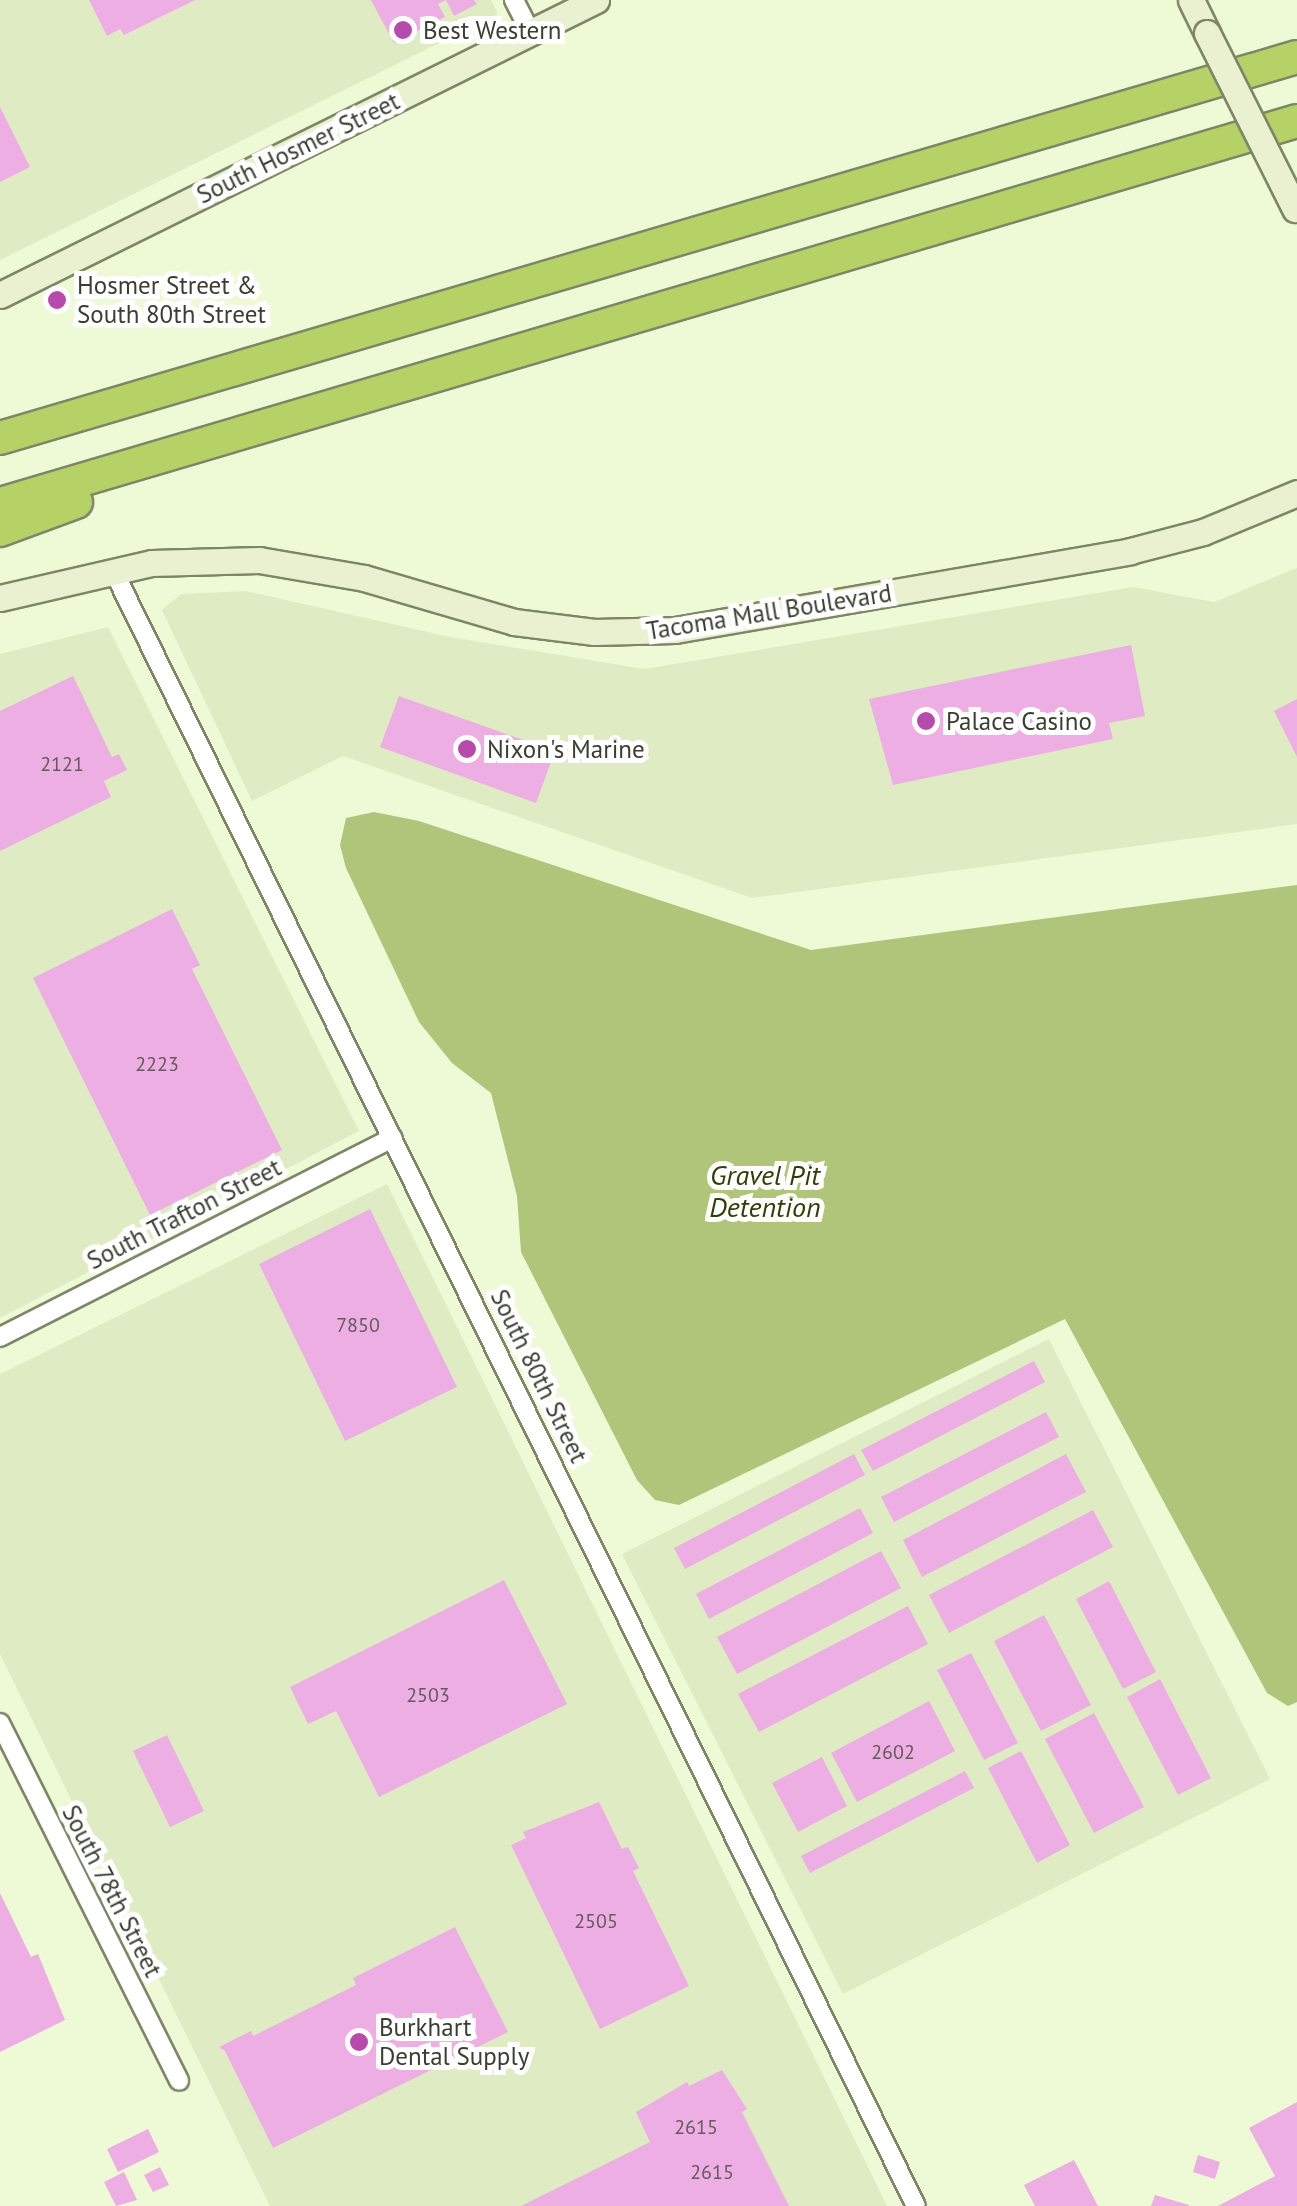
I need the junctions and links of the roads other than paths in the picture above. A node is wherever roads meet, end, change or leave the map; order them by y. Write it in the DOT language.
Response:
graph roads {
  1 [pos="514,0"];
  2 [pos="596,0"];
  3 [pos="1191,0"];
  4 [pos="531,34"];
  5 [pos="1297,57"];
  6 [pos="1297,121"];
  7 [pos="1296,212"];
  8 [pos="0,295"];
  9 [pos="349,402"];
  10 [pos="0,438"];
  11 [pos="1297,493"];
  12 [pos="0,504"];
  13 [pos="0,530"];
  14 [pos="113,570"];
  15 [pos="0,598"];
  16 [pos="392,1138"];
  17 [pos="0,1337"];
  18 [pos="0,1723"];
  19 [pos="179,2081"];
  20 [pos="916,2206"];
  1 -- 4 [label="street"];
  2 -- 4 [label="main road, South Hosmer Street"];
  3 -- 7 [label="main road, bridge"];
  4 -- 8 [label="main road, South Hosmer Street"];
  5 -- 10 [label="highway"];
  6 -- 9 [label="highway"];
  9 -- 12 [label="highway"];
  9 -- 13 [label="highway"];
  11 -- 14 [label="main road, Tacoma Mall Boulevard"];
  14 -- 15 [label="main road, Tacoma Mall Boulevard"];
  14 -- 16 [label="street, South 80th Street"];
  16 -- 17 [label="street, South Trafton Street"];
  16 -- 20 [label="street, South 80th Street"];
  18 -- 19 [label="street, South 78th Street"];
}
